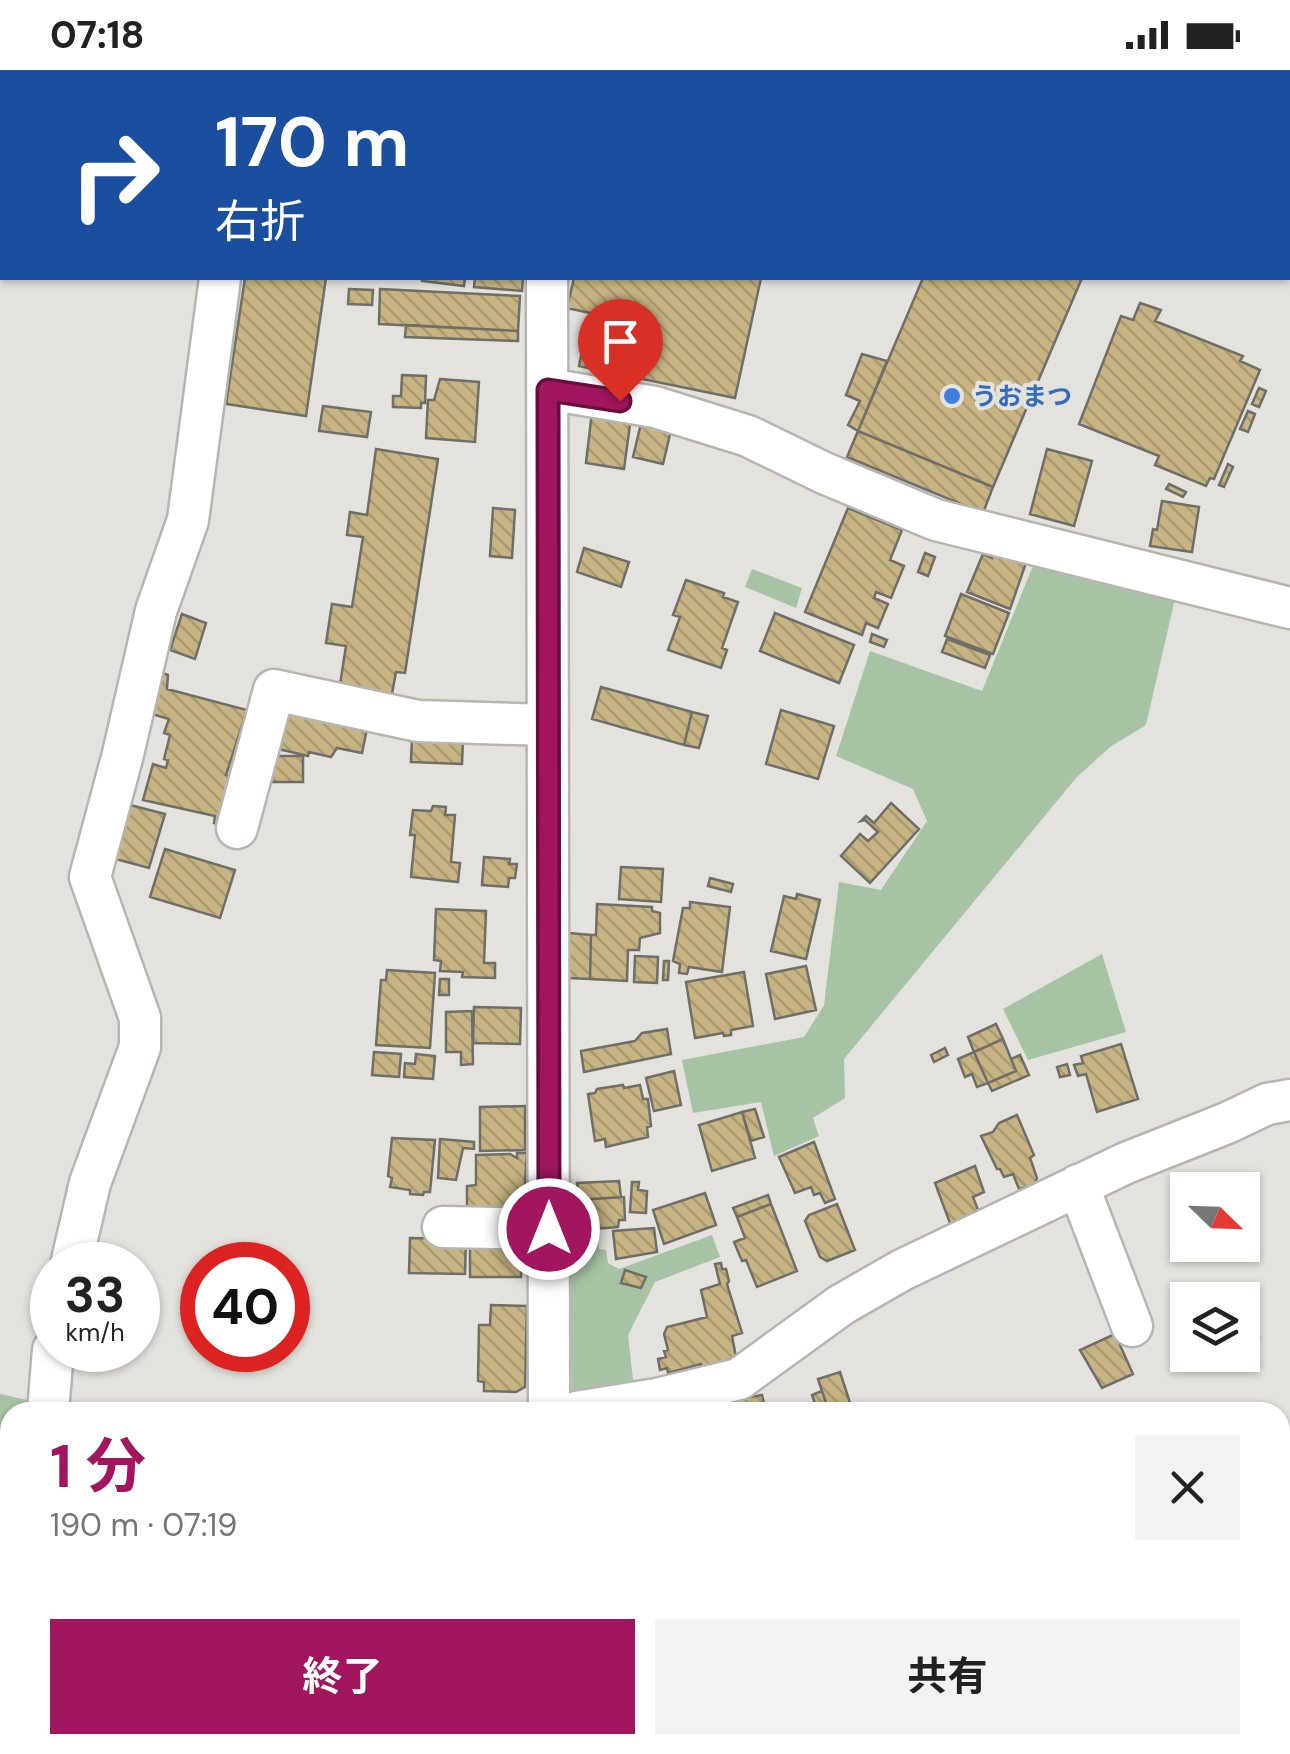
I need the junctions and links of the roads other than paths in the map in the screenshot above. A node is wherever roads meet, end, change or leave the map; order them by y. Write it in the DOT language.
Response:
graph roads {
  1 [pos="220,280"];
  2 [pos="546,280"];
  3 [pos="548,390"];
  4 [pos="1290,608"];
  5 [pos="546,725"];
  6 [pos="236,828"];
  7 [pos="1290,1100"];
  8 [pos="1078,1185"];
  9 [pos="442,1228"];
  10 [pos="549,1229"];
  11 [pos="76,1242"];
  12 [pos="1132,1326"];
  13 [pos="51,1372"];
  14 [pos="49,1402"];
  15 [pos="550,1402"];
  16 [pos="644,1402"];
  1 -- 11 [label="street"];
  2 -- 3 [label="street"];
  3 -- 4 [label="street"];
  3 -- 5 [label="street"];
  5 -- 6 [label="street"];
  5 -- 10 [label="street"];
  7 -- 8 [label="street"];
  8 -- 12 [label="street"];
  8 -- 16 [label="street"];
  9 -- 10 [label="street"];
  10 -- 15 [label="street"];
  13 -- 14 [label="street"];
}
